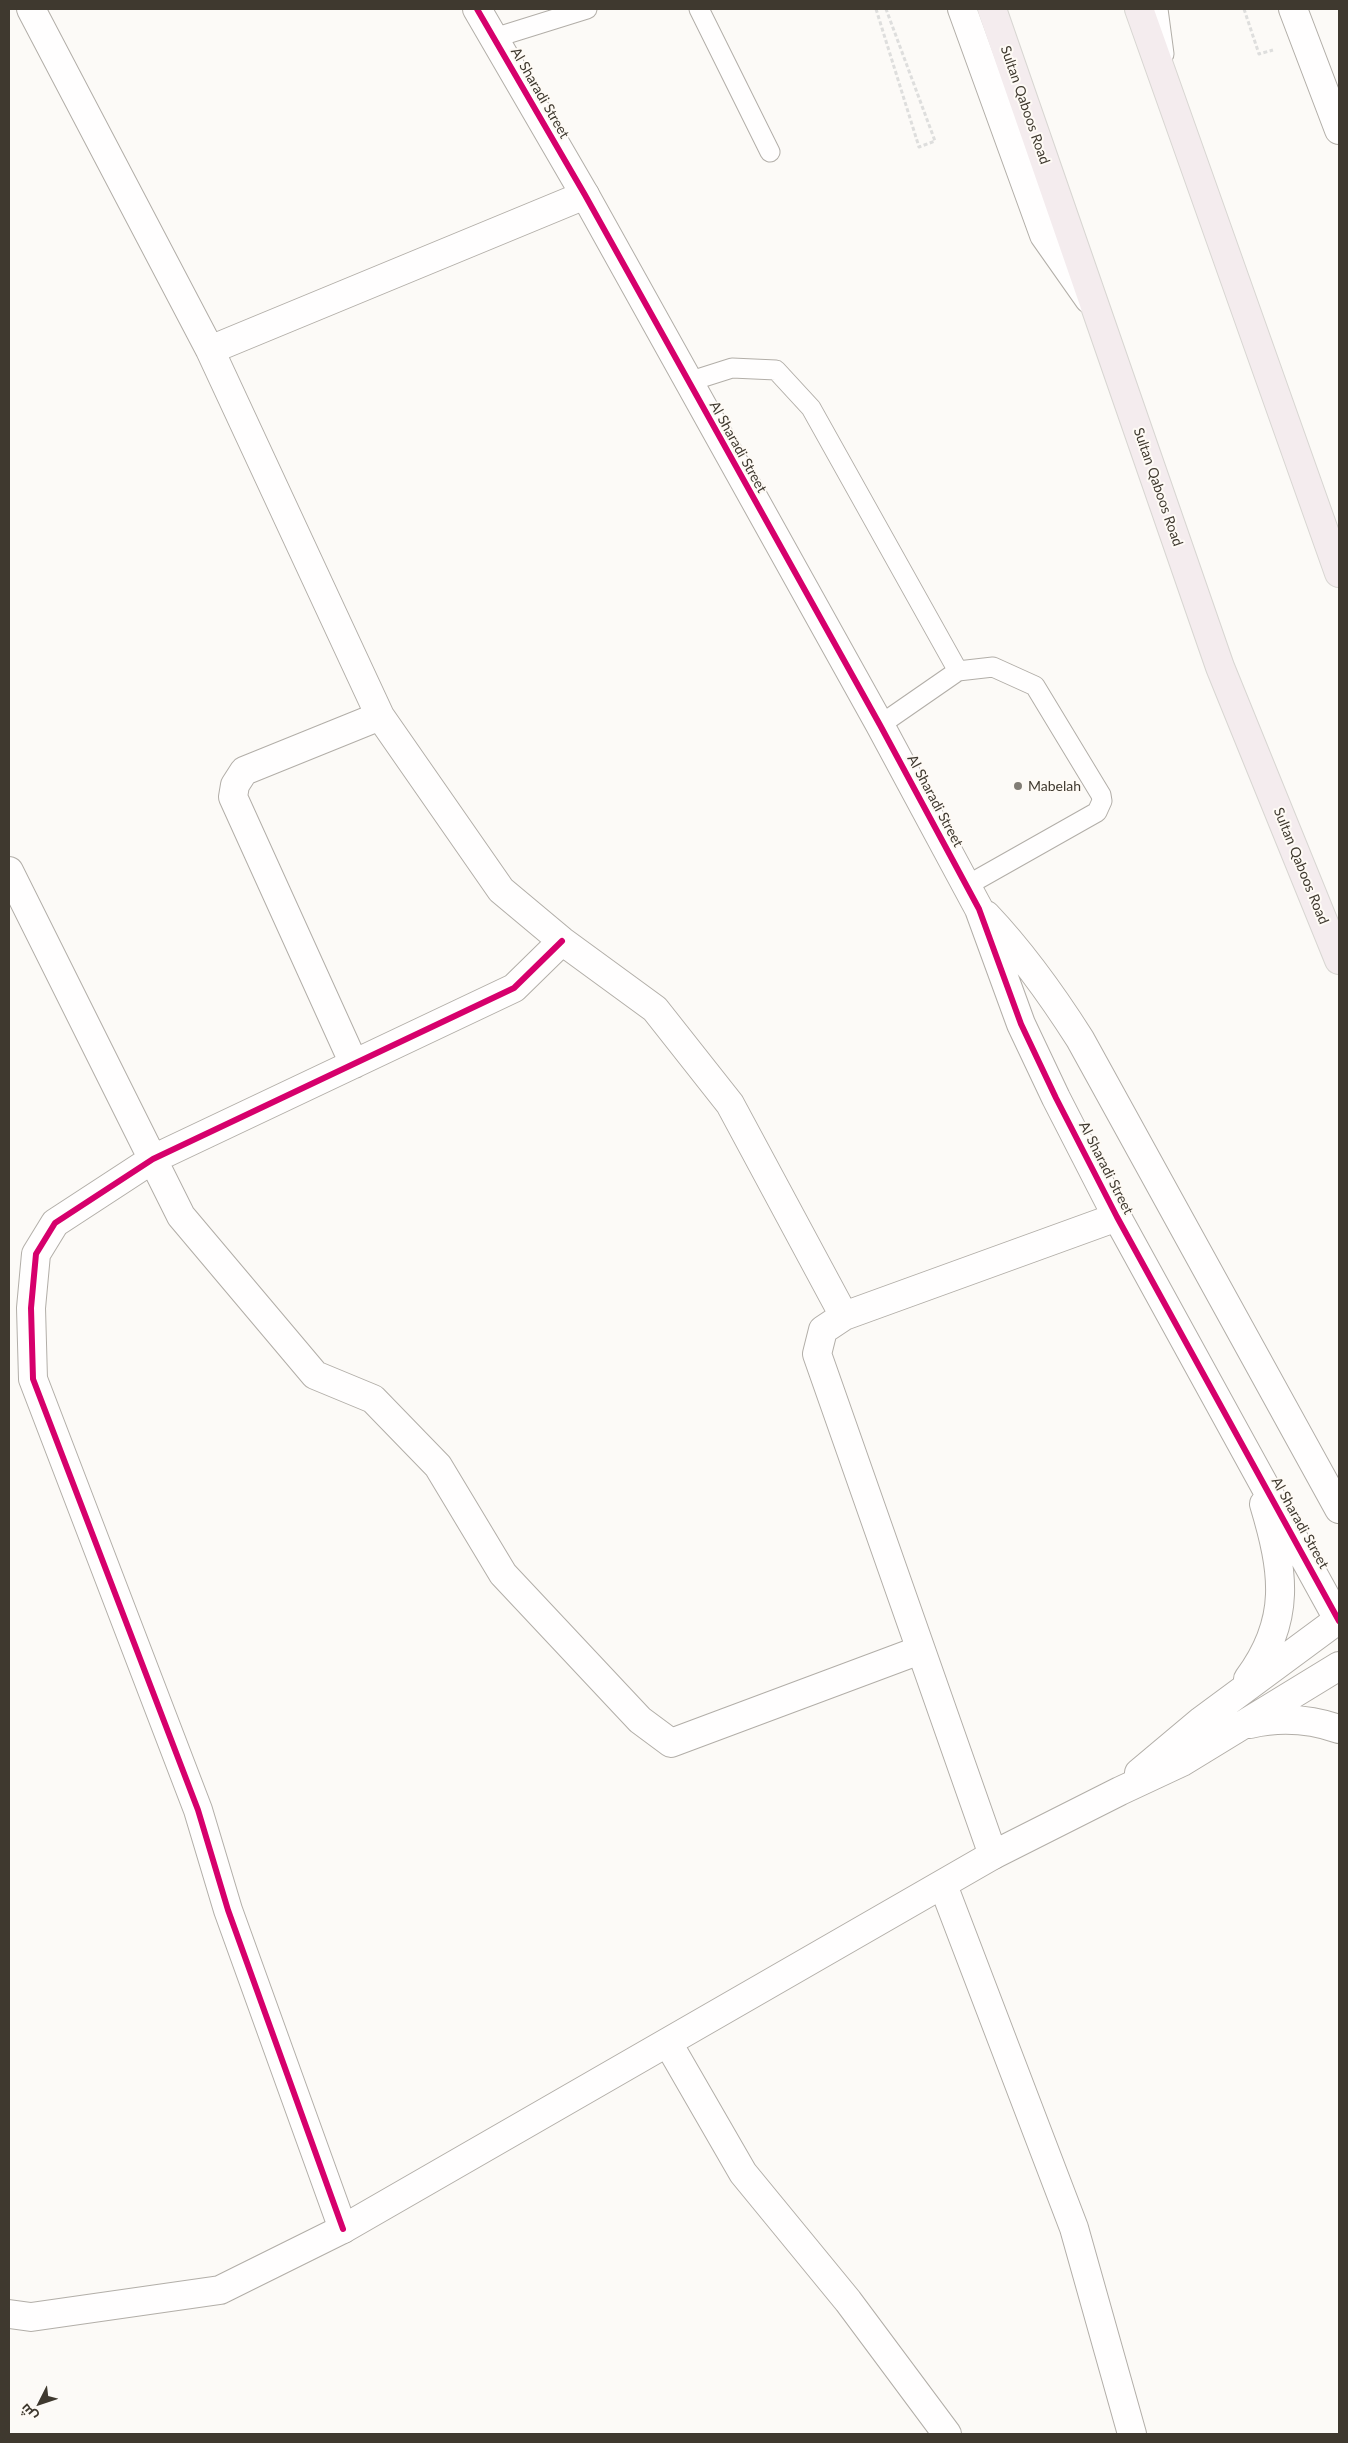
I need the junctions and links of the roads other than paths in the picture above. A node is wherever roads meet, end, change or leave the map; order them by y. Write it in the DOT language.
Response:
graph roads {
  1 [pos="31,9"];
  2 [pos="477,9"];
  3 [pos="587,9"];
  4 [pos="699,9"];
  5 [pos="962,9"];
  6 [pos="992,9"];
  7 [pos="1139,9"];
  8 [pos="1158,9"];
  9 [pos="1293,9"];
  10 [pos="494,38"];
  11 [pos="1169,95"];
  12 [pos="1339,130"];
  13 [pos="770,152"];
  14 [pos="585,196"];
  15 [pos="1096,309"];
  16 [pos="210,350"];
  17 [pos="688,382"];
  18 [pos="1339,573"];
  19 [pos="958,671"];
  20 [pos="380,716"];
  21 [pos="880,725"];
  22 [pos="9,871"];
  23 [pos="973,897"];
  24 [pos="562,941"];
  25 [pos="1339,960"];
  26 [pos="354,1064"];
  27 [pos="153,1159"];
  28 [pos="1117,1217"];
  29 [pos="844,1316"];
  30 [pos="1250,1458"];
  31 [pos="1339,1509"];
  32 [pos="1339,1620"];
  33 [pos="920,1650"];
  34 [pos="1339,1666"];
  35 [pos="1230,1700"];
  36 [pos="1239,1727"];
  37 [pos="1339,1729"];
  38 [pos="1120,1791"];
  39 [pos="993,1855"];
  40 [pos="943,1885"];
  41 [pos="668,2043"];
  42 [pos="343,2229"];
  43 [pos="9,2314"];
  44 [pos="947,2434"];
  45 [pos="1132,2434"];
  1 -- 16 [label="street"];
  2 -- 10 [label="street, Al Sharadi Street"];
  3 -- 10 [label="lane"];
  4 -- 13 [label="lane"];
  5 -- 15 [label="street"];
  6 -- 15 [label="highway, Sultan Qaboos Road"];
  7 -- 11 [label="highway"];
  8 -- 11 [label="lane"];
  9 -- 12 [label="street"];
  10 -- 14 [label="street, Al Sharadi Street"];
  11 -- 18 [label="highway"];
  14 -- 16 [label="street"];
  14 -- 17 [label="street, Al Sharadi Street"];
  15 -- 25 [label="highway, Sultan Qaboos Road"];
  16 -- 20 [label="street"];
  17 -- 19 [label="lane"];
  17 -- 21 [label="street, Al Sharadi Street"];
  19 -- 21 [label="lane"];
  19 -- 23 [label="lane"];
  20 -- 24 [label="street"];
  20 -- 26 [label="street"];
  21 -- 23 [label="street, Al Sharadi Street"];
  22 -- 27 [label="street"];
  23 -- 28 [label="street, Al Sharadi Street"];
  23 -- 31 [label="street, Al Sharadi Street"];
  24 -- 26 [label="street"];
  24 -- 29 [label="street"];
  26 -- 27 [label="street"];
  27 -- 33 [label="street"];
  27 -- 42 [label="street"];
  28 -- 29 [label="street"];
  28 -- 30 [label="street, Al Sharadi Street"];
  29 -- 33 [label="street"];
  30 -- 32 [label="street, Al Sharadi Street"];
  30 -- 35 [label="street"];
  32 -- 35 [label="street"];
  33 -- 39 [label="street"];
  34 -- 36 [label="street"];
  35 -- 38 [label="street"];
  36 -- 37 [label="street"];
  36 -- 38 [label="street"];
  38 -- 39 [label="street"];
  39 -- 40 [label="street"];
  40 -- 41 [label="street"];
  40 -- 45 [label="street"];
  41 -- 42 [label="street"];
  41 -- 44 [label="street"];
  42 -- 43 [label="street"];
}
